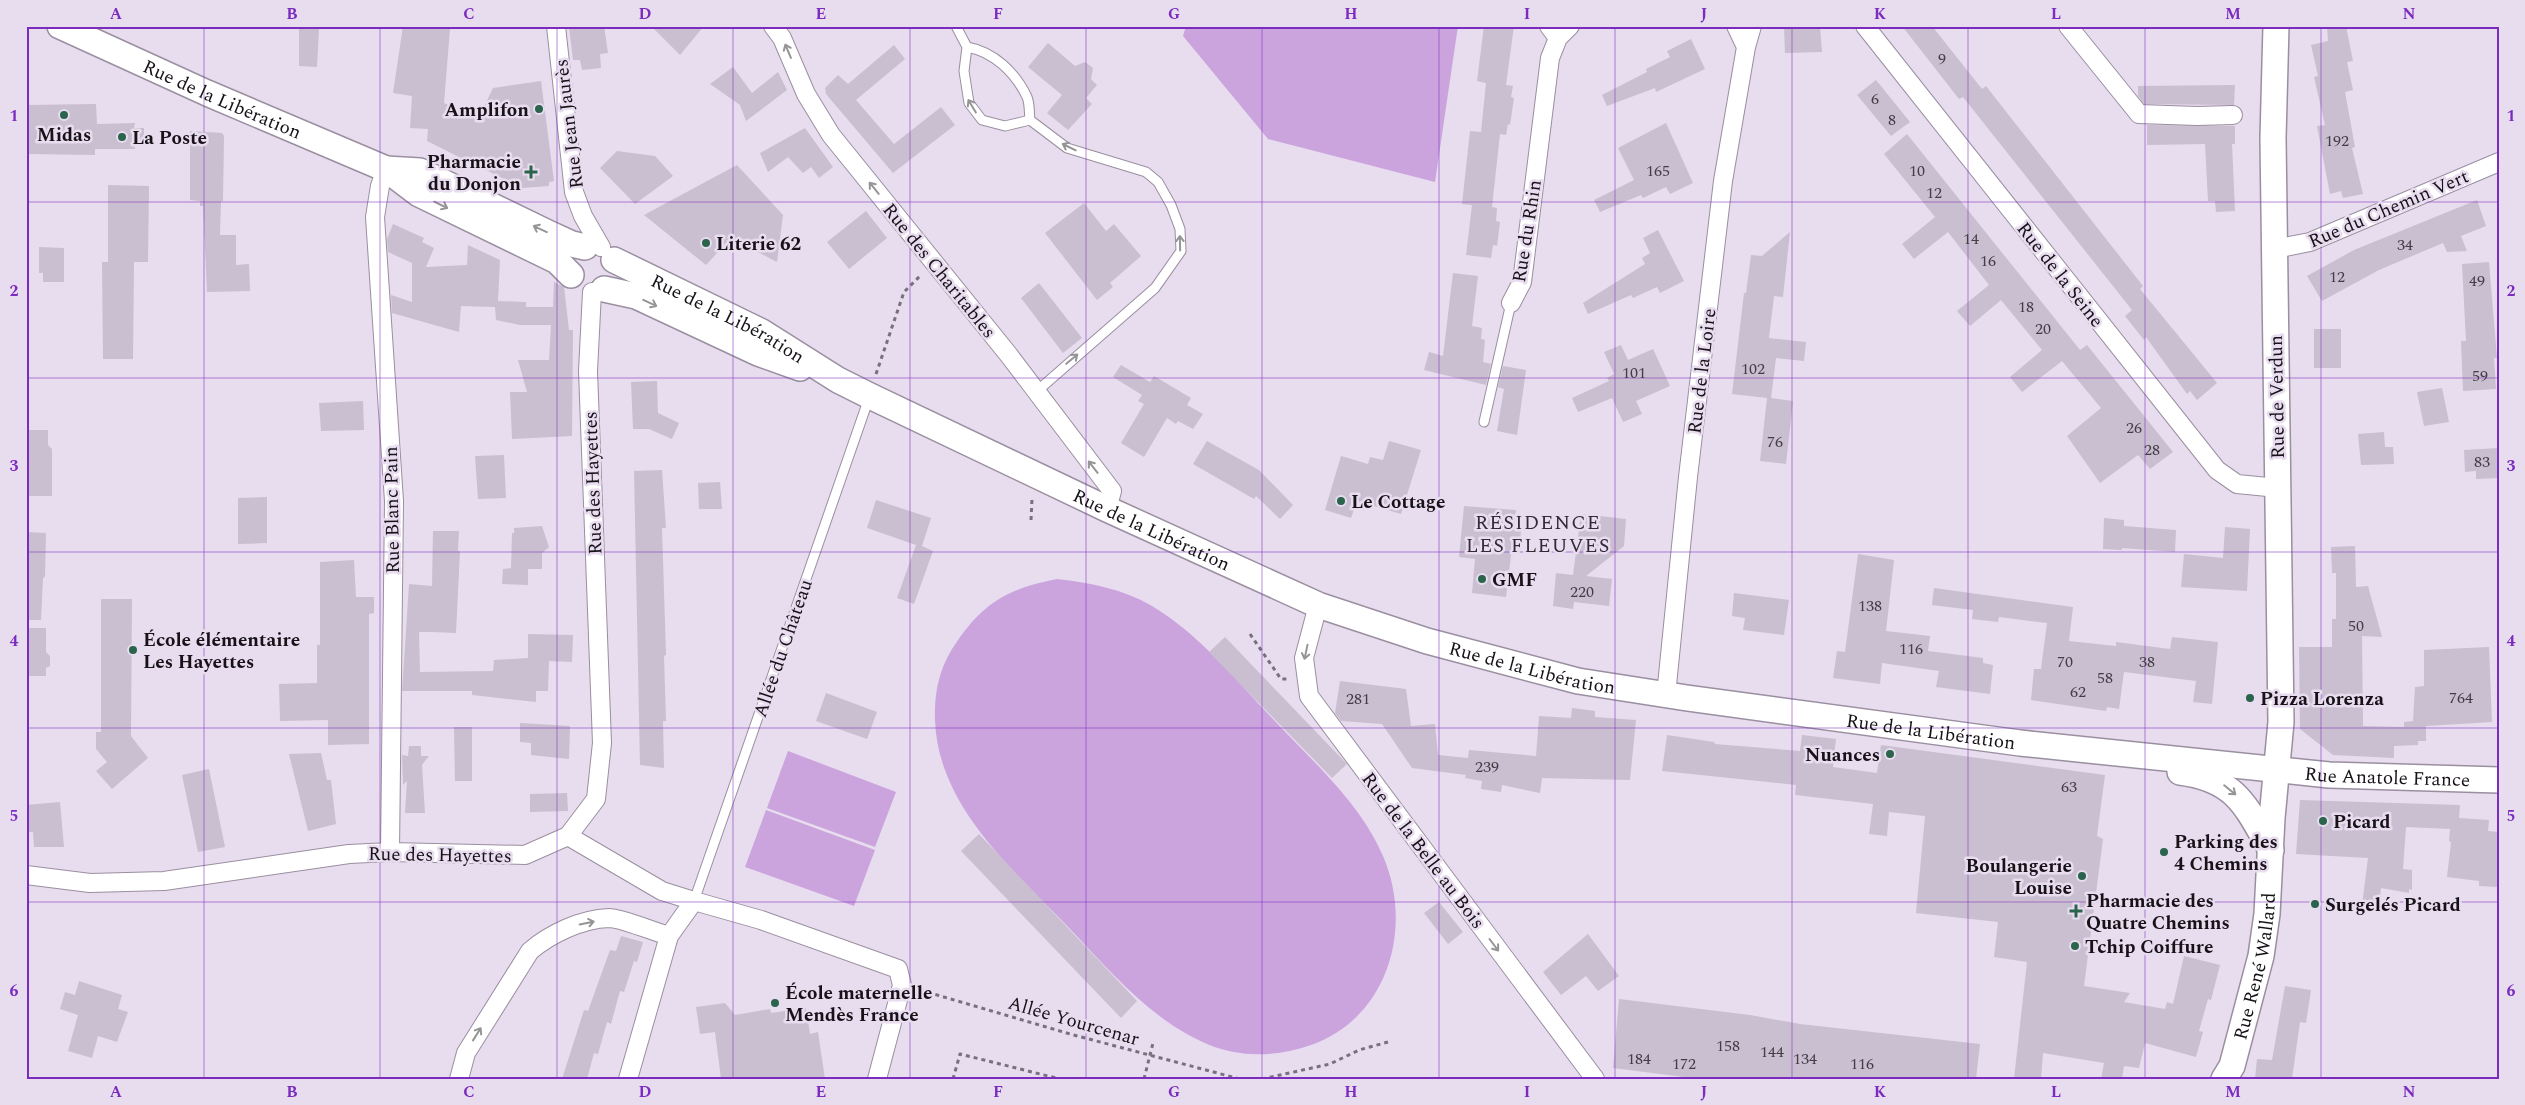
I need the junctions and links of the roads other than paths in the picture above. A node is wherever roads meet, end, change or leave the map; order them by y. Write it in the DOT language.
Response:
graph roads {
  1 [pos="60,26"];
  2 [pos="556,26"];
  3 [pos="956,26"];
  4 [pos="1736,26"];
  5 [pos="1752,26"];
  6 [pos="1865,26"];
  7 [pos="2068,26"];
  8 [pos="2276,26"];
  9 [pos="778,28"];
  10 [pos="1559,30"];
  11 [pos="967,47"];
  12 [pos="1746,47"];
  13 [pos="2233,114"];
  14 [pos="1030,120"];
  15 [pos="2499,162"];
  16 [pos="386,169"];
  17 [pos="2276,248"];
  18 [pos="600,251"];
  19 [pos="571,275"];
  20 [pos="598,290"];
  21 [pos="1511,303"];
  22 [pos="838,380"];
  23 [pos="1036,392"];
  24 [pos="870,396"];
  25 [pos="1484,422"];
  26 [pos="2278,488"];
  27 [pos="1107,509"];
  28 [pos="1318,605"];
  29 [pos="1666,696"];
  30 [pos="2136,755"];
  31 [pos="2277,768"];
  32 [pos="2499,780"];
  33 [pos="568,836"];
  34 [pos="2271,850"];
  35 [pos="390,852"];
  36 [pos="26,875"];
  37 [pos="694,901"];
  38 [pos="669,936"];
  39 [pos="2228,1072"];
  40 [pos="459,1079"];
  41 [pos="628,1079"];
  42 [pos="877,1079"];
  43 [pos="1595,1079"];
  44 [pos="2210,1079"];
  1 -- 16 [label="main road, Rue de la Libération"];
  2 -- 18 [label="street, Rue Jean Jaurès"];
  3 -- 11 [label="lane"];
  4 -- 12 [label="street"];
  5 -- 12 [label="street, Rue de la Loire"];
  6 -- 26 [label="street, Rue de la Seine"];
  7 -- 13 [label="street"];
  8 -- 17 [label="main road, Rue de Verdun"];
  23 -- 9 [label="street, Rue des Charitables, one-way"];
  10 -- 21 [label="street, Rue du Rhin"];
  11 -- 14 [label="lane"];
  14 -- 11 [label="lane, one-way"];
  12 -- 29 [label="street, Rue de la Loire"];
  23 -- 14 [label="lane, one-way"];
  15 -- 17 [label="street, Rue du Chemin Vert"];
  18 -- 16 [label="main road, Rue de la Libération, one-way"];
  16 -- 19 [label="main road, Rue de la Libération, one-way"];
  16 -- 35 [label="street, Rue Blanc Pain"];
  17 -- 26 [label="main road, Rue de Verdun"];
  18 -- 19 [label="main road"];
  18 -- 20 [label="main road"];
  18 -- 22 [label="main road, Rue de la Libération"];
  19 -- 20 [label="main road"];
  20 -- 22 [label="main road, Rue de la Libération, one-way"];
  20 -- 33 [label="street, Rue des Hayettes"];
  21 -- 25 [label="lane, Rue du Rhin"];
  22 -- 24 [label="main road, Rue de la Libération"];
  27 -- 23 [label="street, Rue des Charitables, one-way"];
  24 -- 27 [label="main road, Rue de la Libération"];
  24 -- 37 [label="lane, Allée du Château"];
  26 -- 31 [label="main road, Rue de Verdun"];
  27 -- 28 [label="main road, Rue de la Libération"];
  28 -- 29 [label="main road, Rue de la Libération"];
  28 -- 43 [label="street, Rue de la Belle au Bois, one-way"];
  29 -- 30 [label="main road, Rue de la Libération"];
  30 -- 31 [label="main road, Rue de la Libération"];
  30 -- 34 [label="main road, one-way"];
  31 -- 32 [label="main road, Rue Anatole France"];
  31 -- 34 [label="main road, Rue René Wallard"];
  33 -- 35 [label="street, Rue des Hayettes"];
  33 -- 37 [label="street"];
  34 -- 39 [label="main road, Rue René Wallard"];
  35 -- 36 [label="street, Rue des Hayettes"];
  37 -- 38 [label="street, Allée du Château"];
  37 -- 42 [label="street"];
  40 -- 38 [label="street, one-way"];
  38 -- 41 [label="street, Allée du Château"];
  39 -- 44 [label="street"];
}
